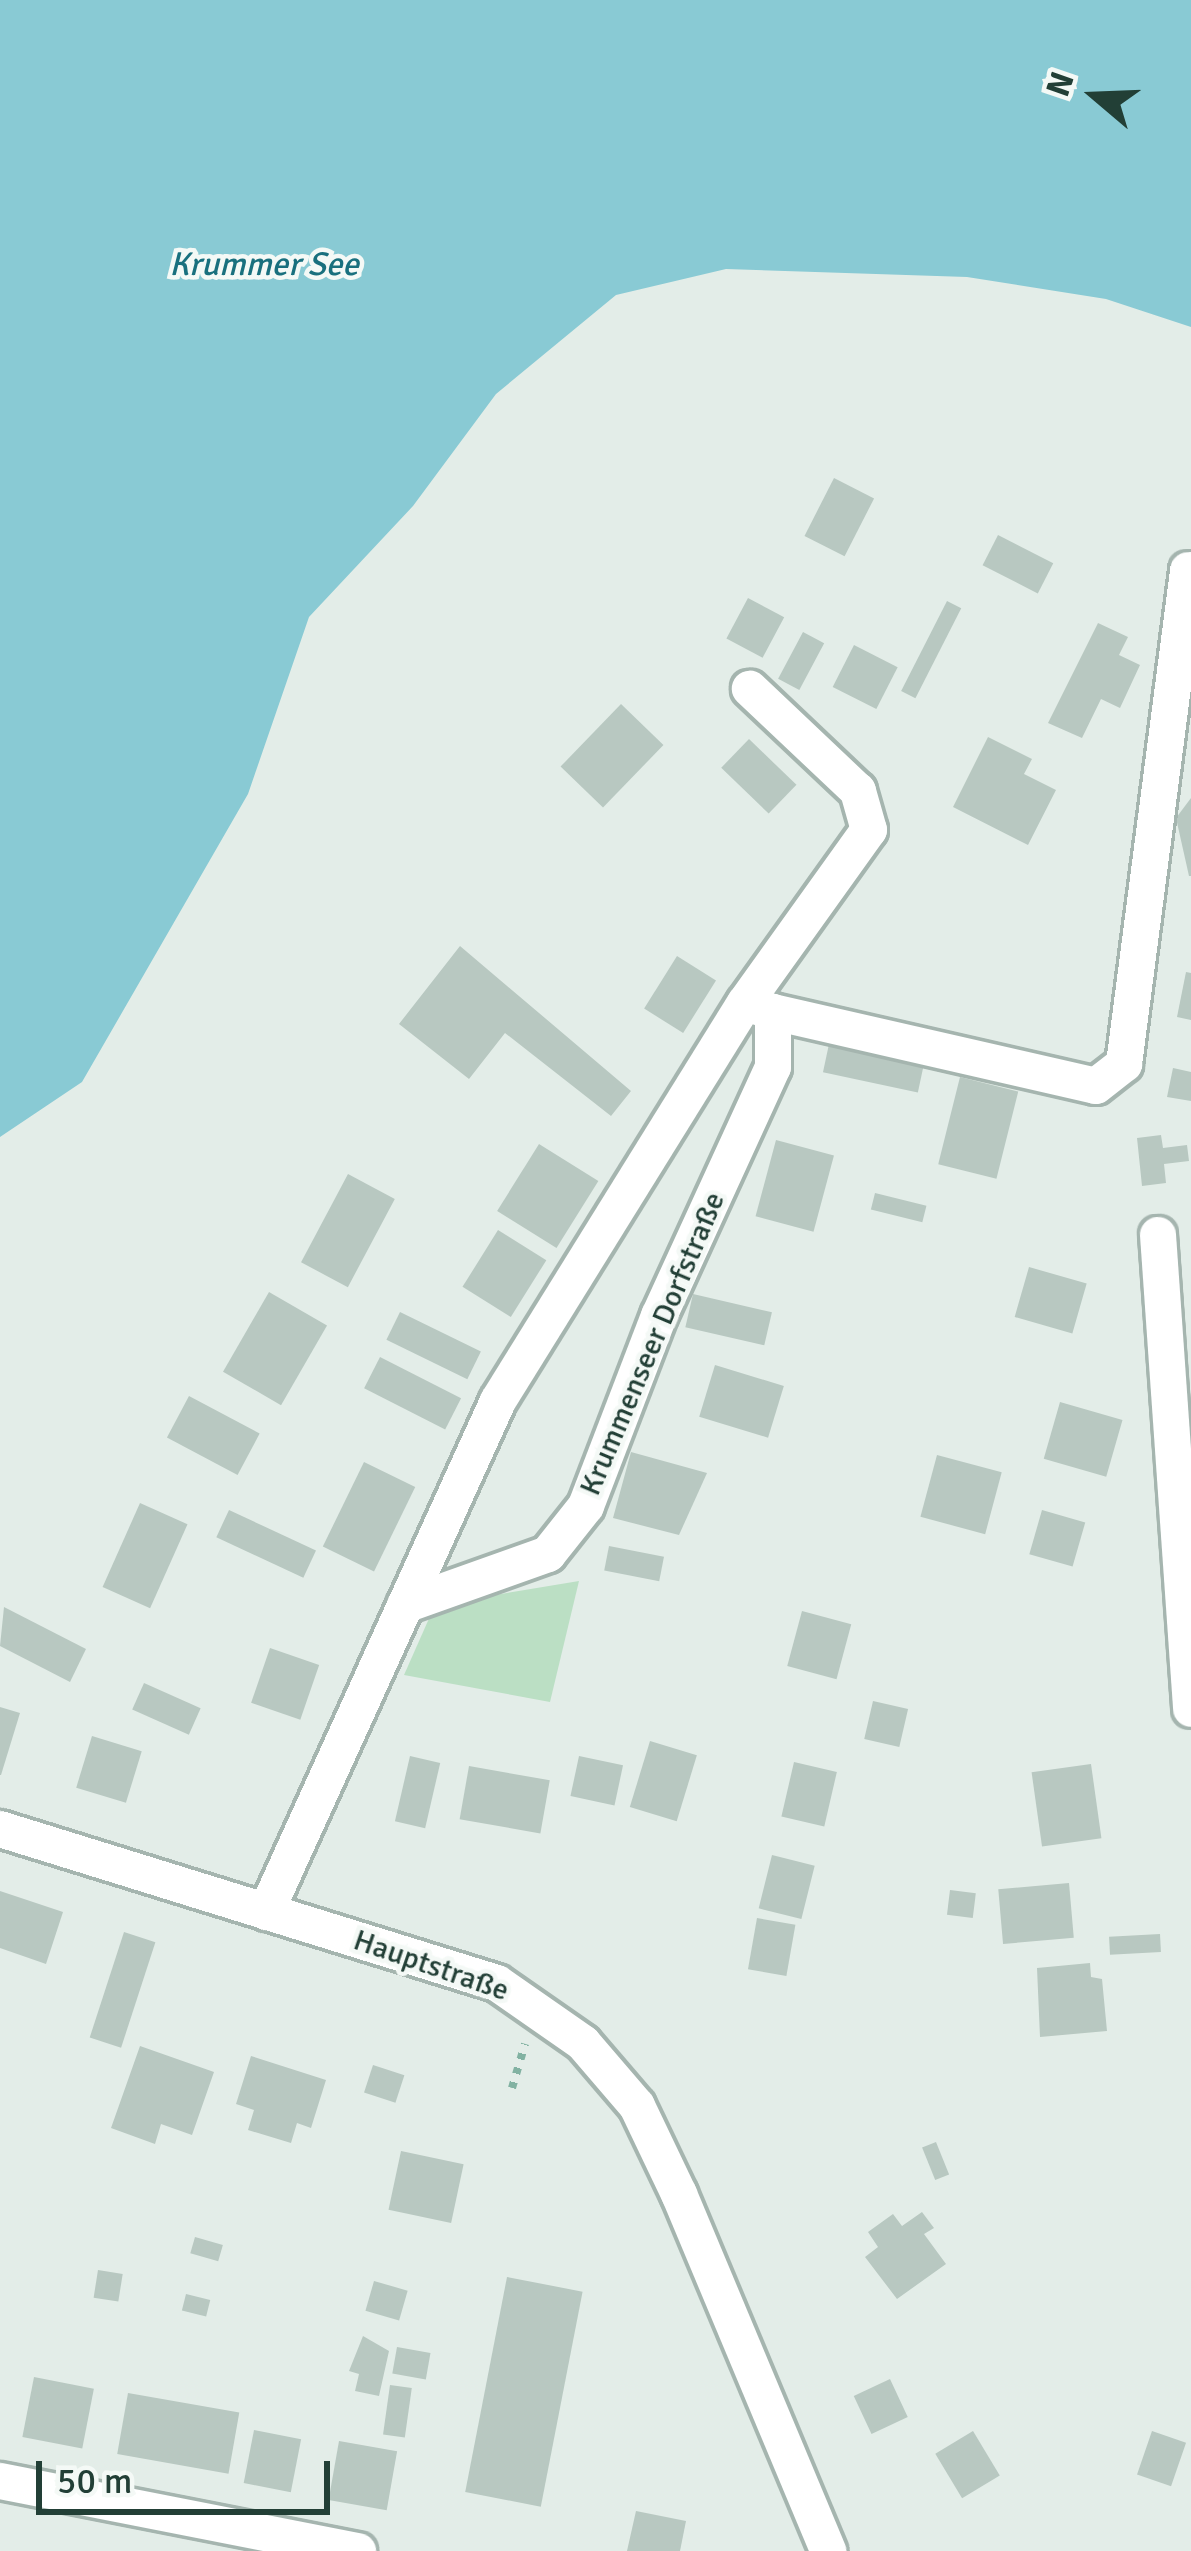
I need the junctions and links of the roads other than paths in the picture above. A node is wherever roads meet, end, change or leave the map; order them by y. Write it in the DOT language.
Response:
graph roads {
  1 [pos="1188,570"];
  2 [pos="751,689"];
  3 [pos="759,1007"];
  4 [pos="1158,1235"];
  5 [pos="405,1605"];
  6 [pos="1191,1709"];
  7 [pos="0,1829"];
  8 [pos="266,1912"];
  9 [pos="0,2481"];
  10 [pos="358,2551"];
  11 [pos="828,2551"];
  1 -- 3 [label="street"];
  2 -- 3 [label="street"];
  3 -- 5 [label="street"];
  3 -- 5 [label="street, Krummenseer Dorfstraße"];
  4 -- 6 [label="street"];
  5 -- 8 [label="street"];
  7 -- 8 [label="street, Hauptstraße"];
  8 -- 11 [label="street, Hauptstraße"];
  9 -- 10 [label="street"];
}
